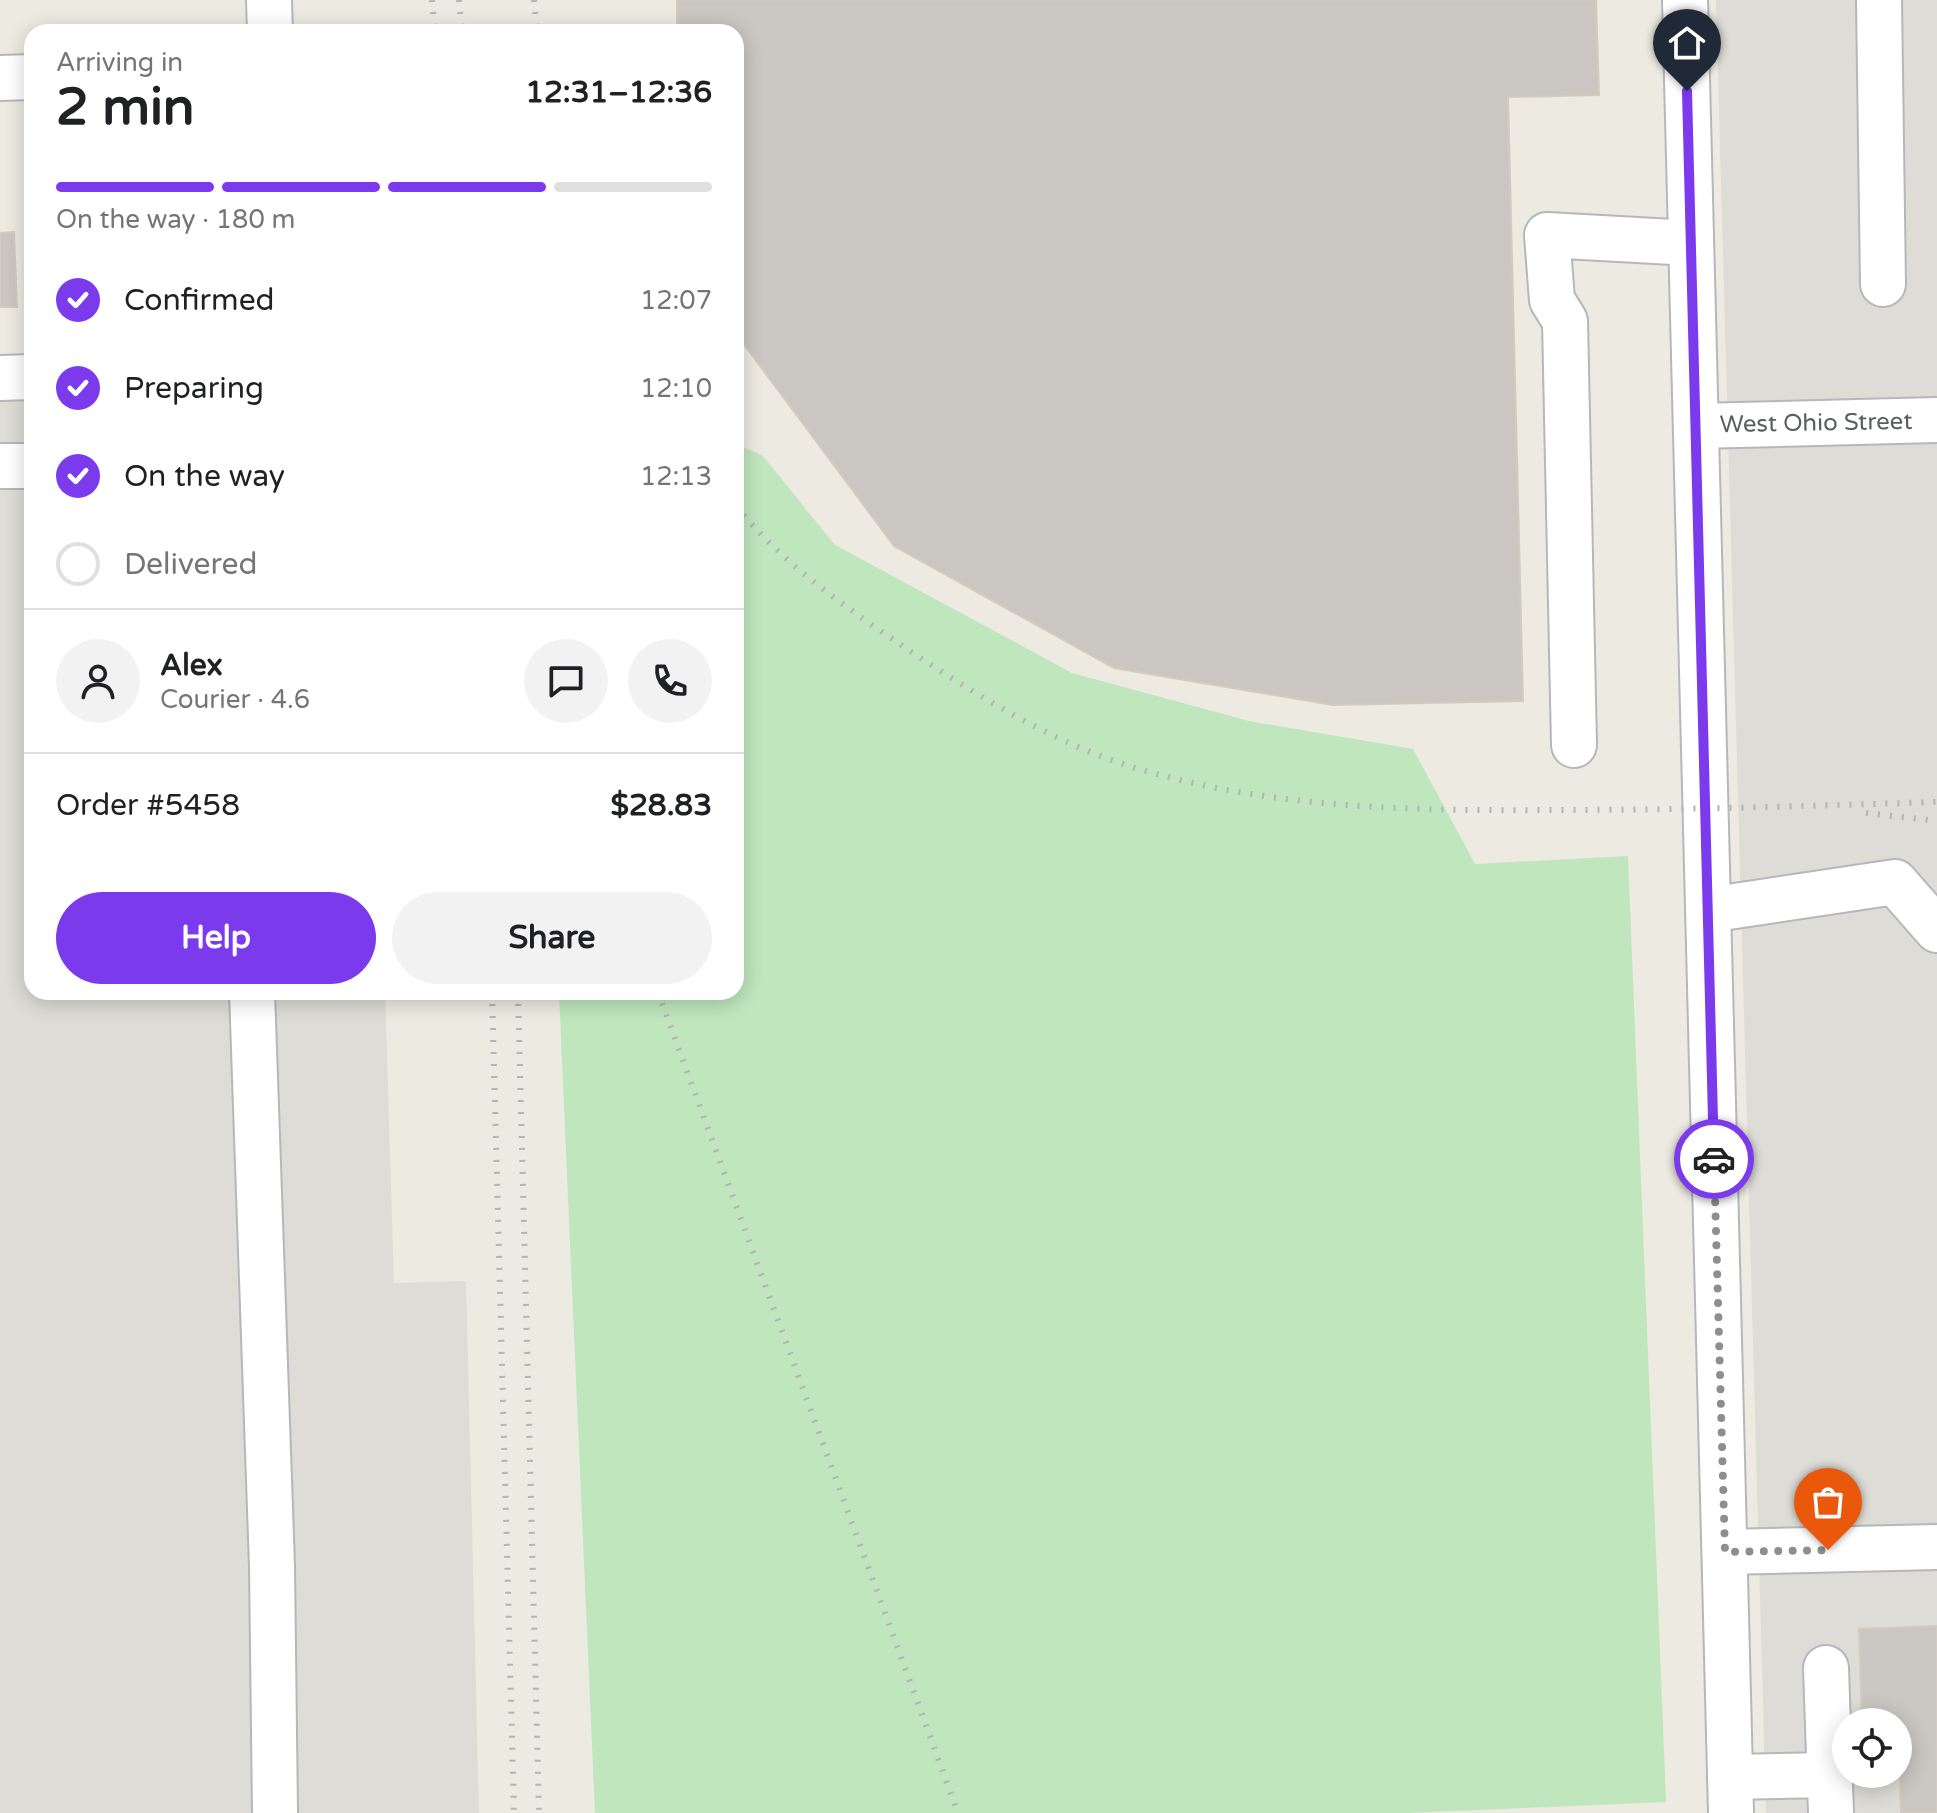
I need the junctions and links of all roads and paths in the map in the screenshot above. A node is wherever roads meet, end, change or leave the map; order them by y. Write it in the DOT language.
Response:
graph roads {
  1 [pos="269,0"];
  2 [pos="1685,0"];
  3 [pos="1879,0"];
  4 [pos="270,24"];
  5 [pos="24,77"];
  6 [pos="0,78"];
  7 [pos="1691,243"];
  8 [pos="1883,284"];
  9 [pos="24,377"];
  10 [pos="0,378"];
  11 [pos="1937,420"];
  12 [pos="1696,426"];
  13 [pos="0,466"];
  14 [pos="24,466"];
  15 [pos="1574,745"];
  16 [pos="1708,910"];
  17 [pos="1937,930"];
  18 [pos="252,1000"];
  19 [pos="1937,1547"];
  20 [pos="1725,1552"];
  21 [pos="1826,1668"];
  22 [pos="1830,1794"];
  23 [pos="1730,1795"];
  24 [pos="275,1813"];
  1 -- 4 [label="street"];
  2 -- 7 [label="street"];
  3 -- 8 [label="street"];
  5 -- 6 [label="street"];
  7 -- 12 [label="street"];
  7 -- 15 [label="street"];
  9 -- 10 [label="street"];
  11 -- 12 [label="street, West Ohio Street"];
  12 -- 16 [label="street"];
  13 -- 14 [label="street"];
  16 -- 17 [label="street"];
  16 -- 20 [label="street"];
  18 -- 24 [label="street"];
  19 -- 20 [label="street"];
  20 -- 23 [label="street"];
  21 -- 22 [label="street"];
  22 -- 23 [label="street"];
}
